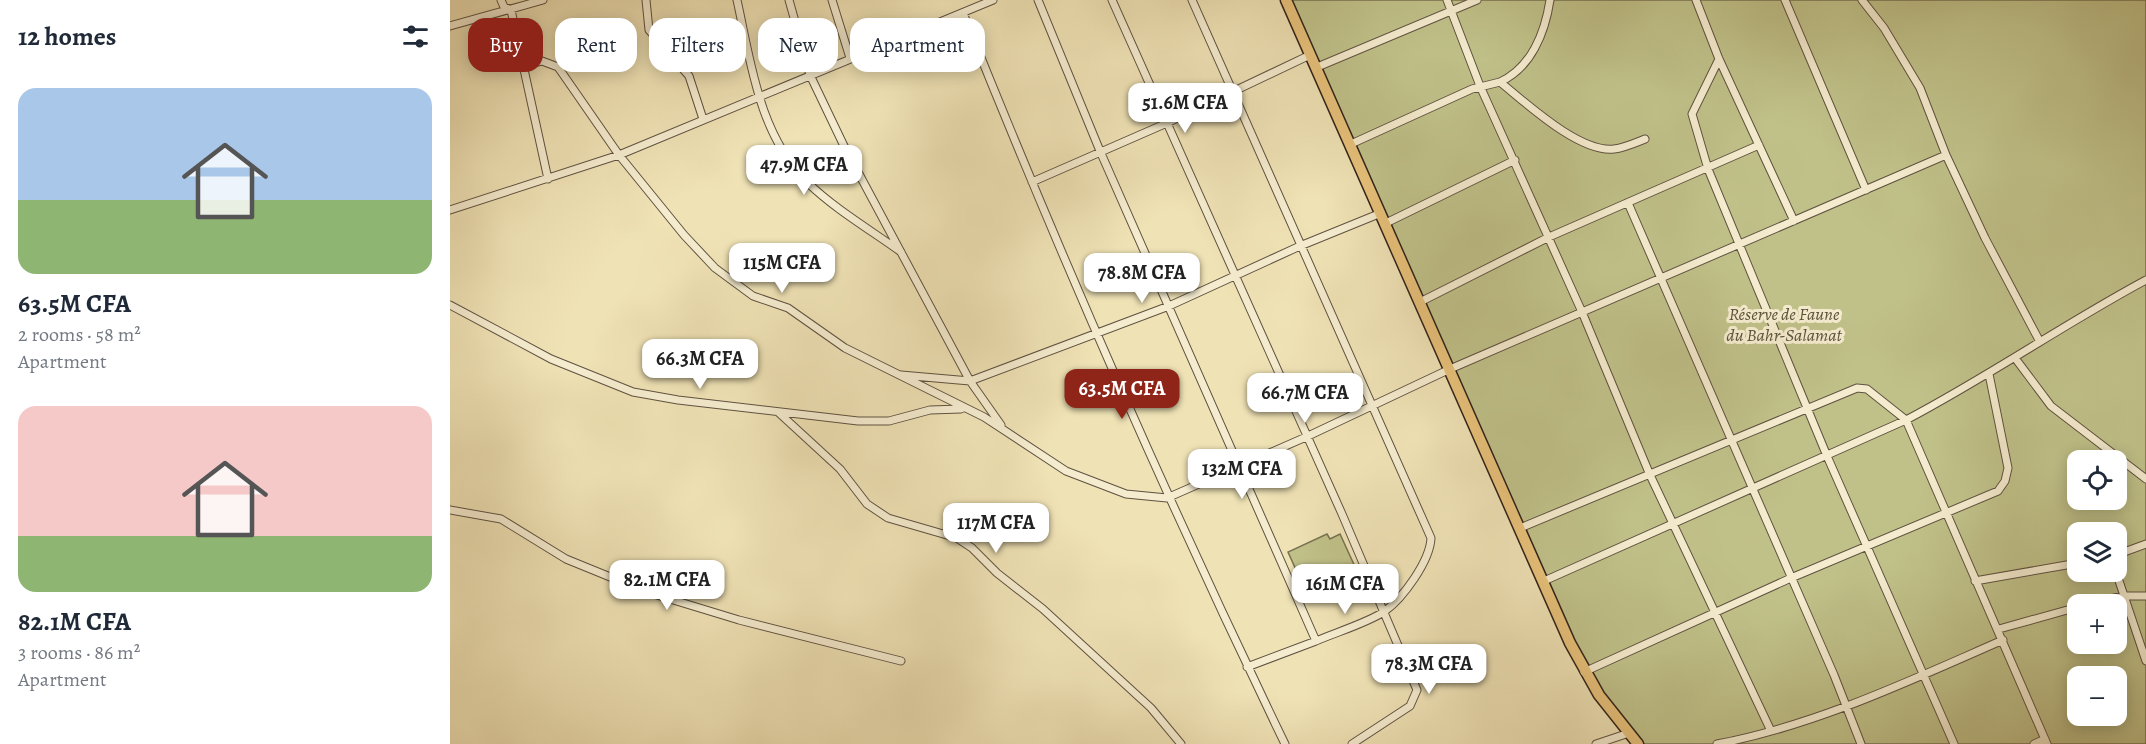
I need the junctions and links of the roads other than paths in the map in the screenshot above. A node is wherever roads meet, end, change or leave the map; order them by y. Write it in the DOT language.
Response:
graph roads {
  1 [pos="501,0"];
  2 [pos="543,0"];
  3 [pos="646,0"];
  4 [pos="737,0"];
  5 [pos="789,0"];
  6 [pos="832,0"];
  7 [pos="993,0"];
  8 [pos="1038,0"];
  9 [pos="1112,0"];
  10 [pos="1192,0"];
  11 [pos="1286,0"];
  12 [pos="1448,0"];
  13 [pos="1477,0"];
  14 [pos="1550,0"];
  15 [pos="1696,0"];
  16 [pos="1785,0"];
  17 [pos="1862,0"];
  18 [pos="511,10"];
  19 [pos="1452,11"];
  20 [pos="963,13"];
  21 [pos="513,18"];
  22 [pos="950,18"];
  23 [pos="450,26"];
  24 [pos="1310,55"];
  25 [pos="850,58"];
  26 [pos="1719,59"];
  27 [pos="543,61"];
  28 [pos="1315,68"];
  29 [pos="525,72"];
  30 [pos="810,75"];
  31 [pos="1500,82"];
  32 [pos="1480,86"];
  33 [pos="1233,90"];
  34 [pos="759,96"];
  35 [pos="703,119"];
  36 [pos="1167,123"];
  37 [pos="1645,139"];
  38 [pos="1351,144"];
  39 [pos="1759,145"];
  40 [pos="1100,151"];
  41 [pos="619,155"];
  42 [pos="1946,155"];
  43 [pos="1515,160"];
  44 [pos="1708,169"];
  45 [pos="548,179"];
  46 [pos="1032,182"];
  47 [pos="1866,190"];
  48 [pos="1628,203"];
  49 [pos="450,210"];
  50 [pos="1384,218"];
  51 [pos="1794,221"];
  52 [pos="1549,237"];
  53 [pos="1740,244"];
  54 [pos="1300,246"];
  55 [pos="903,253"];
  56 [pos="1235,278"];
  57 [pos="1660,279"];
  58 [pos="2146,280"];
  59 [pos="1420,302"];
  60 [pos="450,305"];
  61 [pos="1169,306"];
  62 [pos="1582,312"];
  63 [pos="1099,334"];
  64 [pos="2040,342"];
  65 [pos="2015,358"];
  66 [pos="1450,369"];
  67 [pos="896,374"];
  68 [pos="1989,374"];
  69 [pos="970,381"];
  70 [pos="1372,406"];
  71 [pos="1808,408"];
  72 [pos="963,409"];
  73 [pos="778,412"];
  74 [pos="1906,420"];
  75 [pos="1003,428"];
  76 [pos="1306,437"];
  77 [pos="1731,441"];
  78 [pos="1827,456"];
  79 [pos="1241,466"];
  80 [pos="1650,475"];
  81 [pos="2146,479"];
  82 [pos="1751,489"];
  83 [pos="1167,498"];
  84 [pos="450,510"];
  85 [pos="1945,512"];
  86 [pos="1673,522"];
  87 [pos="1520,528"];
  88 [pos="2146,544"];
  89 [pos="1868,545"];
  90 [pos="2127,551"];
  91 [pos="2067,565"];
  92 [pos="1791,578"];
  93 [pos="1975,580"];
  94 [pos="1544,581"];
  95 [pos="2127,596"];
  96 [pos="2146,597"];
  97 [pos="2127,605"];
  98 [pos="2067,610"];
  99 [pos="1384,612"];
  100 [pos="1714,613"];
  101 [pos="1999,629"];
  102 [pos="2003,640"];
  103 [pos="1316,641"];
  104 [pos="901,661"];
  105 [pos="2146,661"];
  106 [pos="1247,667"];
  107 [pos="1584,672"];
  108 [pos="1924,674"];
  109 [pos="1847,705"];
  110 [pos="1771,731"];
  111 [pos="1629,733"];
  112 [pos="2046,742"];
  113 [pos="1181,744"];
  114 [pos="1285,744"];
  115 [pos="1352,744"];
  116 [pos="1596,744"];
  117 [pos="1638,744"];
  118 [pos="1717,744"];
  119 [pos="1861,744"];
  120 [pos="1954,744"];
  121 [pos="2034,744"];
  1 -- 18 [label="street"];
  2 -- 18 [label="street"];
  3 -- 35 [label="street"];
  4 -- 34 [label="street"];
  5 -- 30 [label="street"];
  6 -- 25 [label="street"];
  7 -- 20 [label="street"];
  8 -- 40 [label="street"];
  9 -- 36 [label="street"];
  10 -- 33 [label="street"];
  11 -- 24 [label="main road"];
  12 -- 19 [label="street"];
  13 -- 19 [label="street"];
  14 -- 31 [label="street"];
  15 -- 26 [label="street"];
  16 -- 47 [label="street"];
  17 -- 42 [label="street"];
  18 -- 21 [label="street"];
  18 -- 23 [label="street"];
  19 -- 28 [label="street"];
  19 -- 32 [label="street"];
  20 -- 22 [label="street"];
  20 -- 46 [label="street"];
  24 -- 28 [label="main road"];
  24 -- 33 [label="street"];
  25 -- 30 [label="street"];
  26 -- 39 [label="street"];
  26 -- 44 [label="street"];
  27 -- 41 [label="street"];
  28 -- 38 [label="main road"];
  29 -- 45 [label="street"];
  30 -- 34 [label="street"];
  30 -- 55 [label="street"];
  31 -- 32 [label="street"];
  31 -- 37 [label="street"];
  32 -- 38 [label="street"];
  32 -- 43 [label="street"];
  33 -- 36 [label="street"];
  33 -- 54 [label="street"];
  34 -- 35 [label="street"];
  34 -- 55 [label="street"];
  35 -- 41 [label="street"];
  36 -- 40 [label="street"];
  36 -- 56 [label="street"];
  38 -- 50 [label="main road"];
  39 -- 44 [label="street"];
  39 -- 51 [label="street"];
  40 -- 46 [label="street"];
  40 -- 61 [label="street"];
  41 -- 45 [label="street"];
  41 -- 67 [label="street"];
  42 -- 47 [label="street"];
  42 -- 64 [label="street"];
  43 -- 50 [label="street"];
  43 -- 52 [label="street"];
  44 -- 48 [label="street"];
  44 -- 53 [label="street"];
  45 -- 49 [label="street"];
  46 -- 63 [label="street"];
  47 -- 51 [label="street"];
  48 -- 52 [label="street"];
  48 -- 57 [label="street"];
  50 -- 54 [label="street"];
  50 -- 59 [label="main road"];
  51 -- 53 [label="street"];
  52 -- 59 [label="street"];
  52 -- 62 [label="street"];
  53 -- 57 [label="street"];
  53 -- 71 [label="street"];
  54 -- 56 [label="street"];
  54 -- 70 [label="street"];
  55 -- 69 [label="street"];
  56 -- 61 [label="street"];
  56 -- 76 [label="street"];
  57 -- 62 [label="street"];
  57 -- 77 [label="street"];
  58 -- 64 [label="street"];
  59 -- 66 [label="main road"];
  60 -- 73 [label="street"];
  61 -- 63 [label="street"];
  61 -- 79 [label="street"];
  62 -- 66 [label="street"];
  62 -- 80 [label="street"];
  63 -- 69 [label="street"];
  63 -- 83 [label="street"];
  64 -- 65 [label="street"];
  65 -- 68 [label="street"];
  65 -- 81 [label="street"];
  66 -- 70 [label="street"];
  66 -- 87 [label="main road"];
  67 -- 69 [label="street"];
  67 -- 72 [label="street"];
  68 -- 74 [label="street"];
  68 -- 85 [label="street"];
  69 -- 75 [label="street"];
  70 -- 76 [label="street"];
  70 -- 99 [label="street"];
  71 -- 74 [label="street"];
  71 -- 77 [label="street"];
  71 -- 78 [label="street"];
  72 -- 73 [label="street"];
  72 -- 75 [label="street"];
  73 -- 113 [label="street"];
  74 -- 78 [label="street"];
  74 -- 85 [label="street"];
  75 -- 83 [label="street"];
  76 -- 79 [label="street"];
  76 -- 99 [label="street"];
  77 -- 80 [label="street"];
  77 -- 82 [label="street"];
  78 -- 82 [label="street"];
  78 -- 89 [label="street"];
  79 -- 83 [label="street"];
  79 -- 103 [label="street"];
  80 -- 86 [label="street"];
  80 -- 87 [label="street"];
  82 -- 86 [label="street"];
  82 -- 92 [label="street"];
  83 -- 106 [label="street"];
  84 -- 104 [label="street"];
  85 -- 89 [label="street"];
  85 -- 93 [label="street"];
  86 -- 94 [label="street"];
  86 -- 100 [label="street"];
  87 -- 94 [label="main road"];
  88 -- 90 [label="street"];
  89 -- 92 [label="street"];
  89 -- 108 [label="street"];
  91 -- 93 [label="street"];
  92 -- 100 [label="street"];
  92 -- 109 [label="street"];
  93 -- 101 [label="street"];
  94 -- 107 [label="main road"];
  95 -- 96 [label="street"];
  97 -- 105 [label="street"];
  98 -- 101 [label="street"];
  99 -- 103 [label="street"];
  99 -- 115 [label="street"];
  100 -- 107 [label="street"];
  100 -- 110 [label="street"];
  101 -- 102 [label="street"];
  102 -- 108 [label="street"];
  102 -- 112 [label="street"];
  103 -- 106 [label="street"];
  106 -- 114 [label="street"];
  107 -- 111 [label="main road"];
  108 -- 109 [label="street"];
  108 -- 120 [label="street"];
  109 -- 110 [label="street"];
  109 -- 119 [label="street"];
  110 -- 118 [label="street"];
  111 -- 116 [label="street"];
  111 -- 117 [label="main road"];
  112 -- 121 [label="street"];
}
